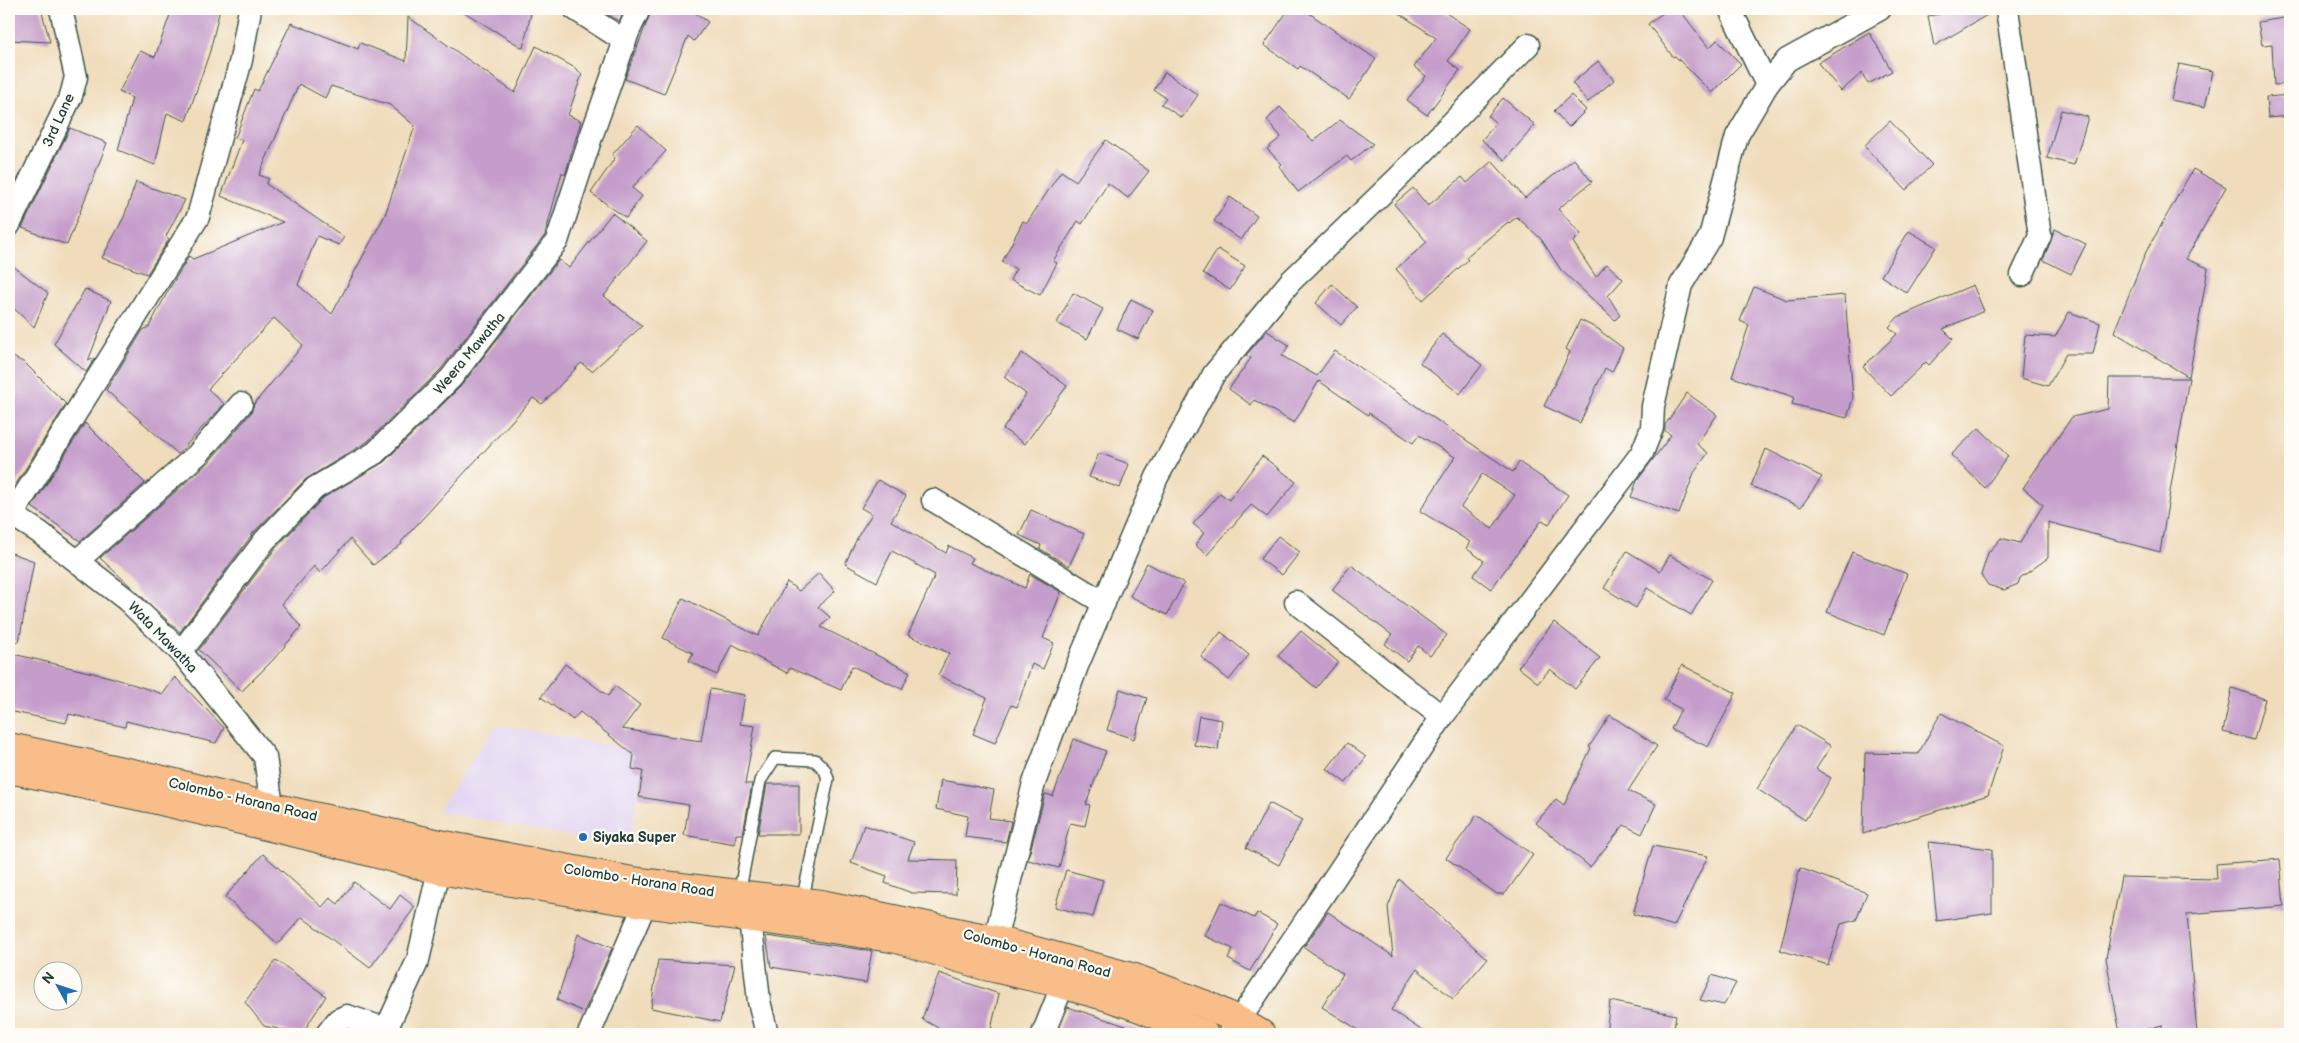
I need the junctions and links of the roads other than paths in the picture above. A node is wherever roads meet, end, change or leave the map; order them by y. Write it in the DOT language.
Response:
graph roads {
  1 [pos="61,9"];
  2 [pos="250,9"];
  3 [pos="574,9"];
  4 [pos="639,9"];
  5 [pos="1730,9"];
  6 [pos="1880,9"];
  7 [pos="2007,9"];
  8 [pos="625,41"];
  9 [pos="1528,45"];
  10 [pos="1767,85"];
  11 [pos="9,226"];
  12 [pos="2022,276"];
  13 [pos="241,404"];
  14 [pos="933,500"];
  15 [pos="10,514"];
  16 [pos="77,561"];
  17 [pos="1296,602"];
  18 [pos="1104,603"];
  19 [pos="181,652"];
  20 [pos="1442,718"];
  21 [pos="9,747"];
  22 [pos="9,769"];
  23 [pos="268,816"];
  24 [pos="438,870"];
  25 [pos="802,902"];
  26 [pos="645,904"];
  27 [pos="745,906"];
  28 [pos="995,940"];
  29 [pos="1063,984"];
  30 [pos="1244,1030"];
  31 [pos="327,1034"];
  32 [pos="589,1034"];
  33 [pos="767,1034"];
  34 [pos="1043,1034"];
  35 [pos="1204,1034"];
  1 -- 11 [label="street, 3rd Lane"];
  2 -- 15 [label="street"];
  3 -- 8 [label="street"];
  4 -- 8 [label="street, Weera Mawatha"];
  5 -- 10 [label="street"];
  6 -- 10 [label="street"];
  7 -- 12 [label="street"];
  8 -- 19 [label="street, Weera Mawatha"];
  9 -- 18 [label="street"];
  10 -- 20 [label="street"];
  13 -- 16 [label="street"];
  14 -- 18 [label="street"];
  15 -- 16 [label="street, Wata Mawatha"];
  16 -- 19 [label="street, Wata Mawatha"];
  17 -- 20 [label="street"];
  18 -- 28 [label="street"];
  19 -- 23 [label="street, Wata Mawatha"];
  20 -- 30 [label="street"];
  21 -- 23 [label="main road, Colombo - Horana Road"];
  22 -- 23 [label="main road, Colombo - Horana Road"];
  23 -- 24 [label="main road, Colombo - Horana Road"];
  23 -- 27 [label="main road, Colombo - Horana Road"];
  24 -- 26 [label="main road, Colombo - Horana Road"];
  24 -- 31 [label="street"];
  25 -- 27 [label="main road, Colombo - Horana Road"];
  25 -- 27 [label="lane"];
  25 -- 28 [label="main road, Colombo - Horana Road"];
  26 -- 27 [label="main road, Colombo - Horana Road"];
  26 -- 32 [label="street"];
  27 -- 29 [label="main road, Colombo - Horana Road"];
  27 -- 33 [label="street"];
  28 -- 30 [label="main road, Colombo - Horana Road"];
  29 -- 34 [label="street"];
  29 -- 35 [label="main road, Colombo - Horana Road"];
}
